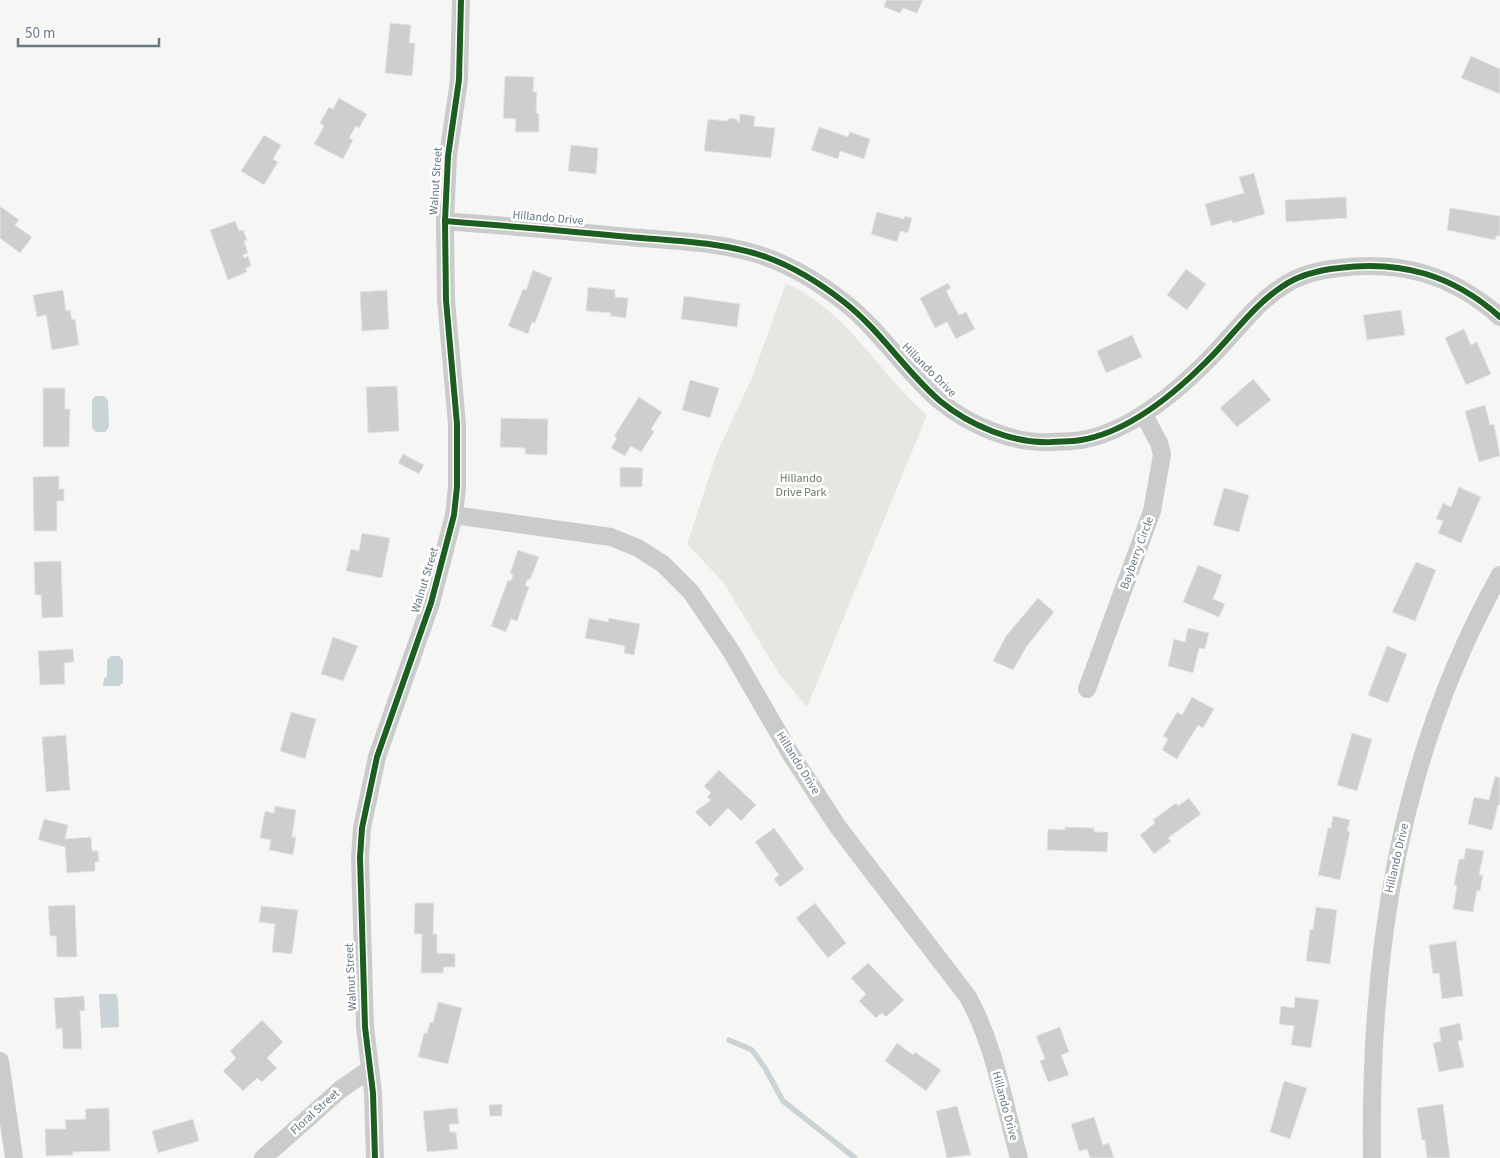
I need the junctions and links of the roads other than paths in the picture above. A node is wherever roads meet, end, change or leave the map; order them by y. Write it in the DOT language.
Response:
graph roads {
  1 [pos="461,0"];
  2 [pos="445,221"];
  3 [pos="1500,317"];
  4 [pos="1144,415"];
  5 [pos="454,515"];
  6 [pos="1500,575"];
  7 [pos="1087,689"];
  8 [pos="0,1061"];
  9 [pos="370,1070"];
  10 [pos="14,1158"];
  11 [pos="263,1158"];
  12 [pos="376,1158"];
  13 [pos="1019,1158"];
  14 [pos="1372,1158"];
  1 -- 2 [label="street, Walnut Street"];
  2 -- 4 [label="street, Hillando Drive"];
  2 -- 5 [label="street, Walnut Street"];
  3 -- 4 [label="street, Hillando Drive"];
  4 -- 7 [label="street, Bayberry Circle"];
  5 -- 9 [label="street, Walnut Street"];
  5 -- 13 [label="street, Hillando Drive"];
  6 -- 14 [label="street, Hillando Drive"];
  8 -- 10 [label="street"];
  9 -- 11 [label="street, Floral Street"];
  9 -- 12 [label="street, Walnut Street"];
}
